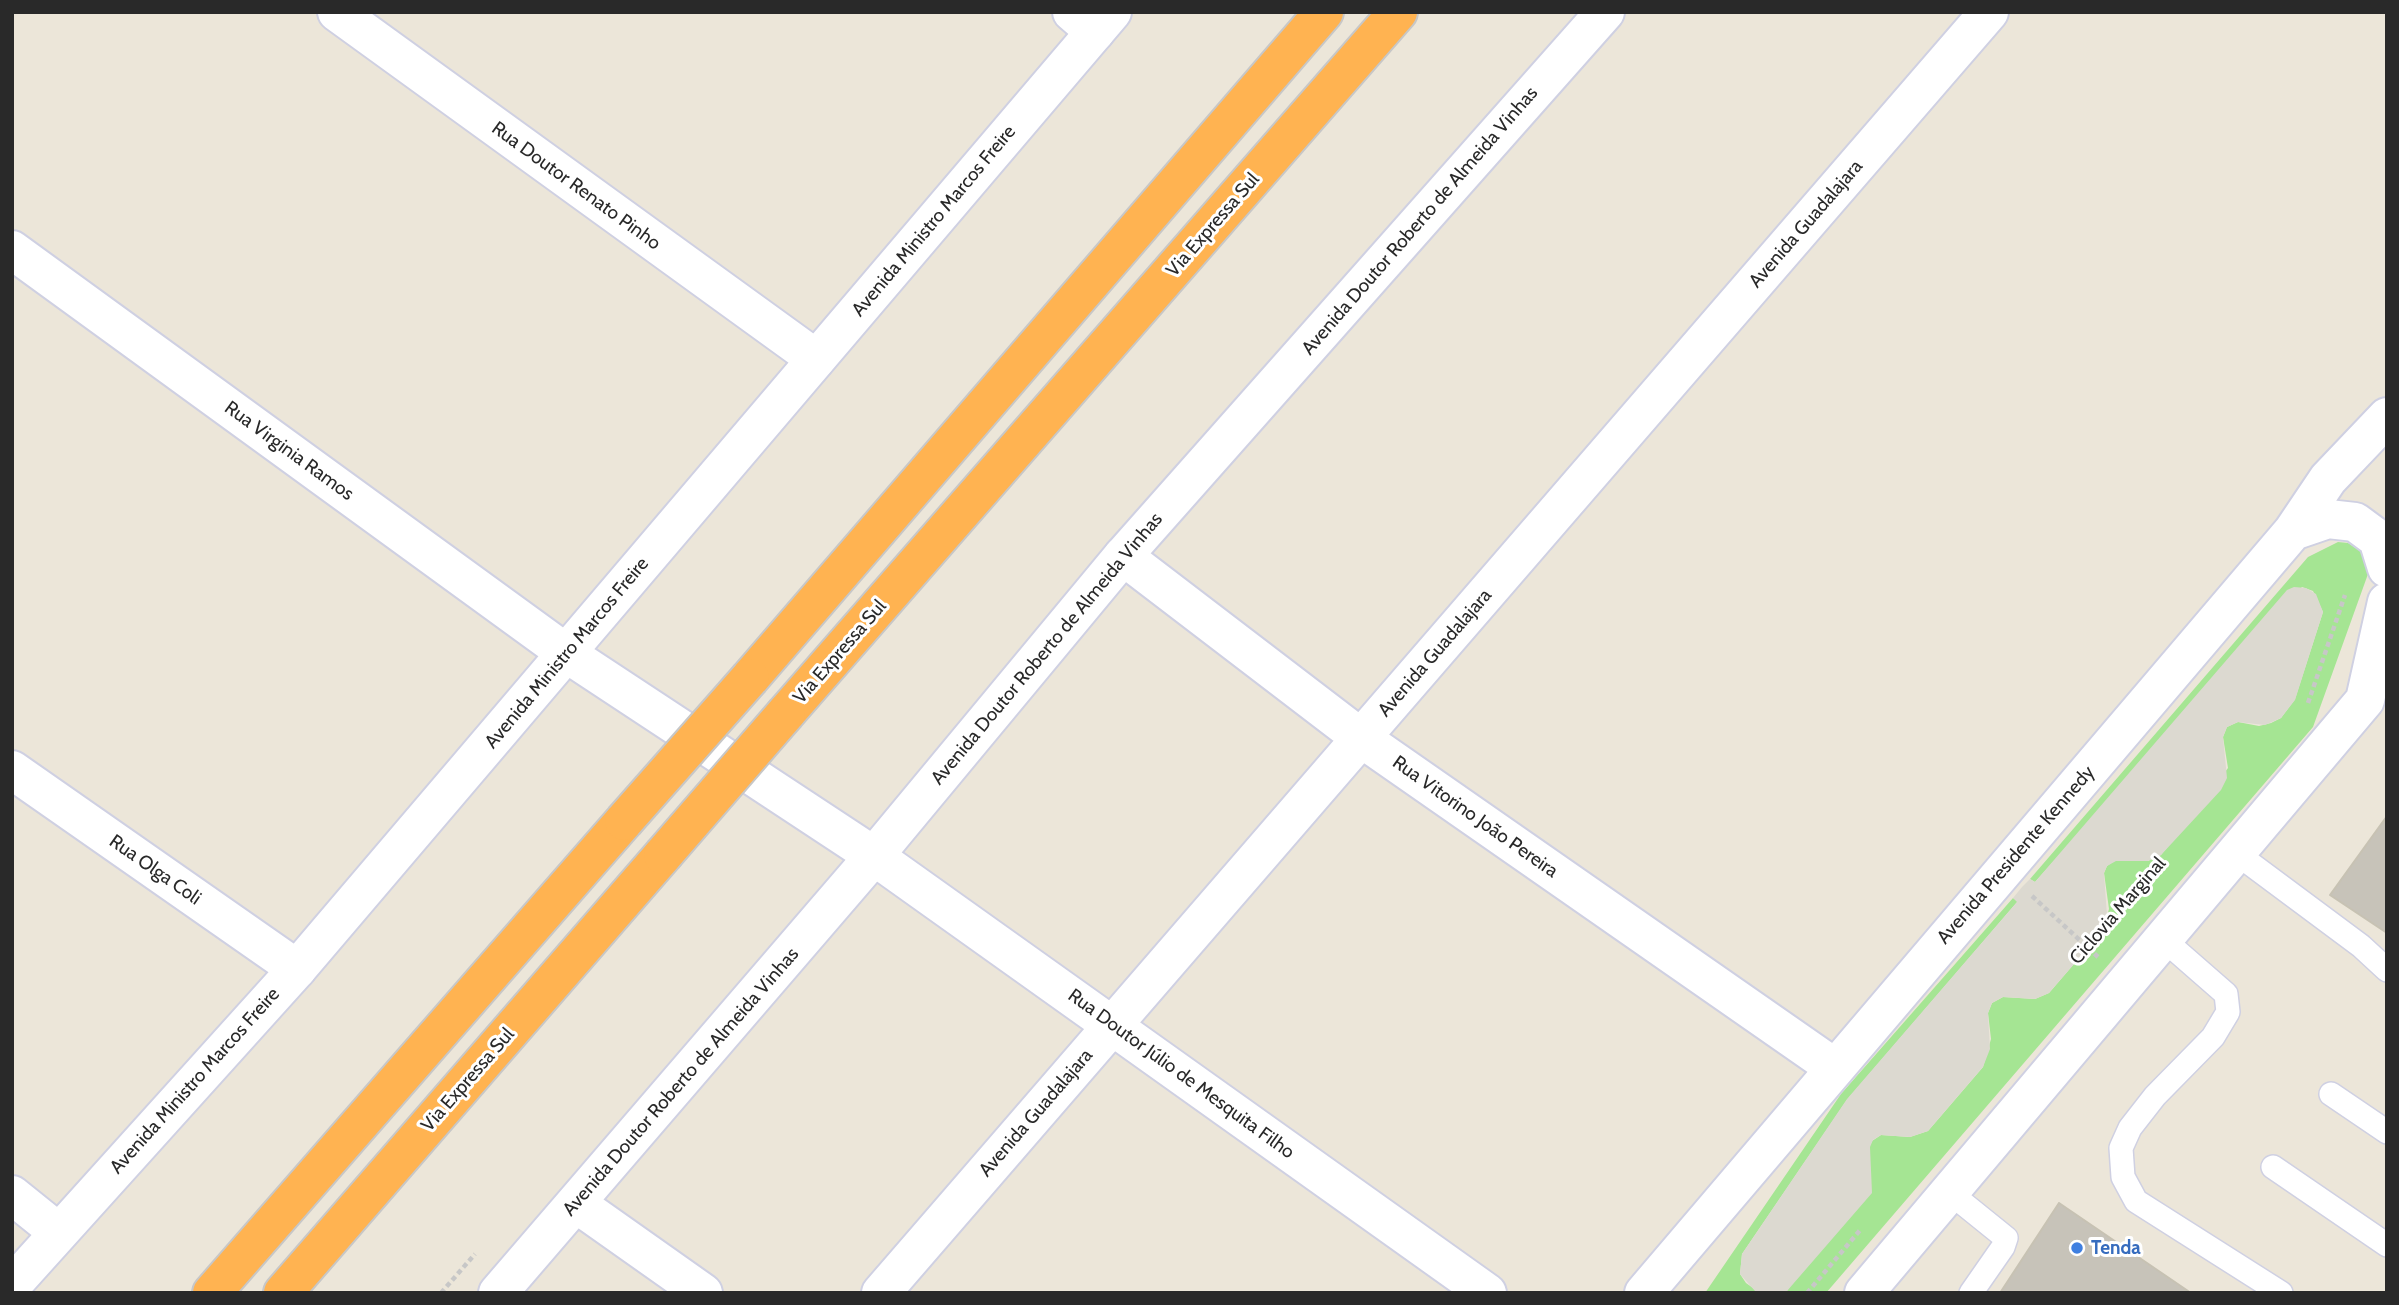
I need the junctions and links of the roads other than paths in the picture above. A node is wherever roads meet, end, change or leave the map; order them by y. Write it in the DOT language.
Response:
graph roads {
  1 [pos="337,12"];
  2 [pos="1324,12"];
  3 [pos="1398,12"];
  4 [pos="1605,12"];
  5 [pos="1989,12"];
  6 [pos="1093,19"];
  7 [pos="12,250"];
  8 [pos="816,359"];
  9 [pos="2387,417"];
  10 [pos="2293,531"];
  11 [pos="1123,556"];
  12 [pos="2387,568"];
  13 [pos="2387,602"];
  14 [pos="566,653"];
  15 [pos="2376,691"];
  16 [pos="1361,738"];
  17 [pos="12,770"];
  18 [pos="2236,853"];
  19 [pos="874,856"];
  20 [pos="2163,939"];
  21 [pos="297,969"];
  22 [pos="2387,970"];
  23 [pos="1113,1024"];
  24 [pos="1835,1068"];
  25 [pos="2331,1094"];
  26 [pos="2387,1132"];
  27 [pos="2273,1167"];
  28 [pos="1949,1192"];
  29 [pos="12,1195"];
  30 [pos="577,1204"];
  31 [pos="1710,1215"];
  32 [pos="58,1232"];
  33 [pos="2387,1245"];
  34 [pos="12,1286"];
  35 [pos="1644,1292"];
  36 [pos="212,1293"];
  37 [pos="283,1293"];
  38 [pos="498,1293"];
  39 [pos="703,1293"];
  40 [pos="881,1293"];
  41 [pos="1487,1293"];
  42 [pos="1682,1293"];
  43 [pos="1864,1293"];
  44 [pos="1971,1293"];
  45 [pos="2281,1293"];
  1 -- 8 [label="main road, Rua Doutor Renato Pinho"];
  2 -- 36 [label="highway, bridge"];
  3 -- 37 [label="highway, Via Expressa Sul, bridge"];
  4 -- 11 [label="main road, Avenida Doutor Roberto de Almeida Vinhas"];
  5 -- 16 [label="main road, Avenida Guadalajara"];
  6 -- 8 [label="main road, Avenida Ministro Marcos Freire"];
  7 -- 14 [label="main road, Rua Virginia Ramos"];
  8 -- 14 [label="main road, Avenida Ministro Marcos Freire"];
  9 -- 10 [label="main road, Avenida Presidente Kennedy"];
  10 -- 12 [label="main road"];
  10 -- 24 [label="main road, Avenida Presidente Kennedy"];
  11 -- 16 [label="main road, Rua Vitorino João Pereira"];
  11 -- 19 [label="main road, Avenida Doutor Roberto de Almeida Vinhas"];
  13 -- 15 [label="main road"];
  14 -- 19 [label="main road, Rua Virginia Ramos"];
  14 -- 21 [label="main road, Avenida Ministro Marcos Freire"];
  15 -- 18 [label="main road"];
  16 -- 23 [label="main road, Avenida Guadalajara"];
  16 -- 24 [label="main road, Rua Vitorino João Pereira"];
  17 -- 21 [label="main road, Rua Olga Coli"];
  18 -- 20 [label="main road"];
  18 -- 22 [label="lane"];
  19 -- 23 [label="main road, Rua Doutor Júlio de Mesquita Filho"];
  19 -- 30 [label="main road, Avenida Doutor Roberto de Almeida Vinhas"];
  20 -- 28 [label="main road"];
  20 -- 45 [label="lane"];
  21 -- 32 [label="main road, Avenida Ministro Marcos Freire"];
  23 -- 40 [label="main road, Avenida Guadalajara"];
  23 -- 41 [label="main road, Rua Doutor Júlio de Mesquita Filho"];
  24 -- 31 [label="main road, Avenida Presidente Kennedy"];
  25 -- 26 [label="lane"];
  27 -- 33 [label="lane"];
  28 -- 43 [label="main road"];
  28 -- 44 [label="lane"];
  29 -- 32 [label="main road"];
  30 -- 38 [label="main road, Avenida Doutor Roberto de Almeida Vinhas"];
  30 -- 39 [label="main road"];
  31 -- 35 [label="main road, Avenida Presidente Kennedy"];
  31 -- 42 [label="main road"];
  32 -- 34 [label="main road, Avenida Ministro Marcos Freire"];
}
